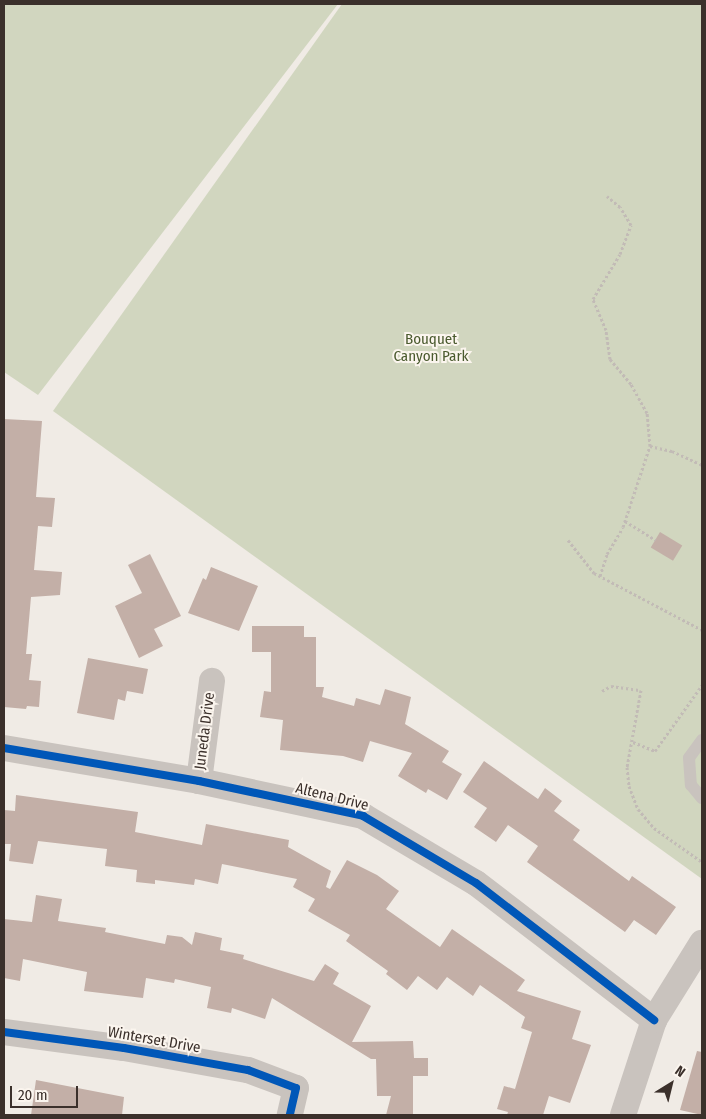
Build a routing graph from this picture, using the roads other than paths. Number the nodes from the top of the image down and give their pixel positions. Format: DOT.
graph roads {
  1 [pos="212,681"];
  2 [pos="702,740"];
  3 [pos="4,748"];
  4 [pos="199,781"];
  5 [pos="702,798"];
  6 [pos="702,943"];
  7 [pos="654,1020"];
  8 [pos="4,1032"];
  9 [pos="290,1115"];
  10 [pos="623,1115"];
  1 -- 4 [label="street, Juneda Drive"];
  2 -- 5 [label="lane"];
  3 -- 4 [label="street, Altena Drive"];
  4 -- 7 [label="street, Altena Drive"];
  6 -- 7 [label="street"];
  7 -- 10 [label="street"];
  8 -- 9 [label="street, Winterset Drive"];
}
